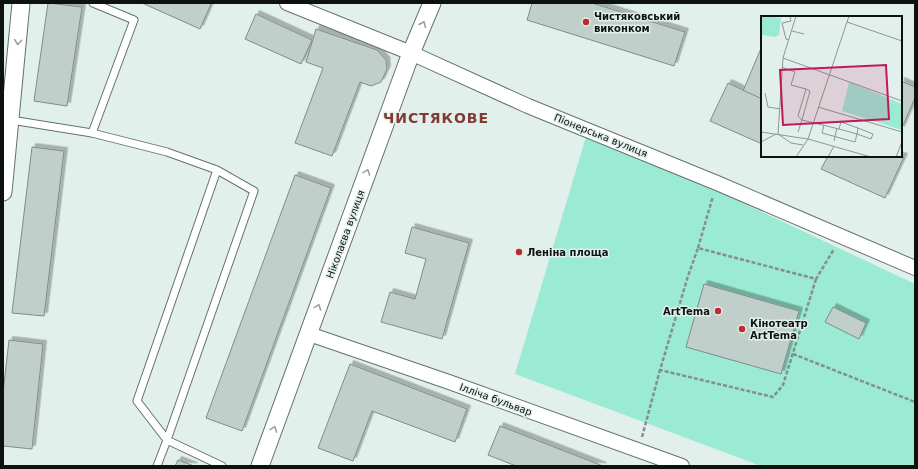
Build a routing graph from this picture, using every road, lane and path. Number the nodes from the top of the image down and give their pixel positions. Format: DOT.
graph roads {
  1 [pos="21,3"];
  2 [pos="93,3"];
  3 [pos="287,3"];
  4 [pos="432,3"];
  5 [pos="411,53"];
  6 [pos="11,120"];
  7 [pos="92,133"];
  8 [pos="217,170"];
  9 [pos="717,183"];
  10 [pos="3,192"];
  11 [pos="842,237"];
  12 [pos="698,248"];
  13 [pos="915,268"];
  14 [pos="816,279"];
  15 [pos="309,334"];
  16 [pos="793,354"];
  17 [pos="660,370"];
  18 [pos="915,402"];
  19 [pos="167,440"];
  20 [pos="638,451"];
  21 [pos="157,466"];
  22 [pos="222,466"];
  23 [pos="260,466"];
  24 [pos="682,466"];
  1 -- 6 [label="street, one-way"];
  2 -- 7 [label="lane"];
  3 -- 5 [label="street, Піонерська вулиця"];
  5 -- 4 [label="street, Ніколаєва вулиця, one-way"];
  5 -- 9 [label="street, Піонерська вулиця"];
  15 -- 5 [label="street, Ніколаєва вулиця, one-way"];
  6 -- 7 [label="lane"];
  6 -- 10 [label="street"];
  7 -- 8 [label="lane"];
  8 -- 19 [label="lane"];
  8 -- 19 [label="lane"];
  9 -- 11 [label="street, Піонерська вулиця"];
  9 -- 12 [label="path"];
  11 -- 13 [label="street, Піонерська вулиця"];
  11 -- 14 [label="path"];
  12 -- 14 [label="path"];
  12 -- 17 [label="path"];
  14 -- 16 [label="path"];
  15 -- 20 [label="street, Ілліча бульвар"];
  23 -- 15 [label="street, Ніколаєва вулиця, one-way"];
  16 -- 17 [label="path"];
  16 -- 18 [label="path"];
  17 -- 20 [label="path"];
  19 -- 21 [label="lane"];
  19 -- 22 [label="lane"];
  20 -- 24 [label="street, Ілліча бульвар"];
}
